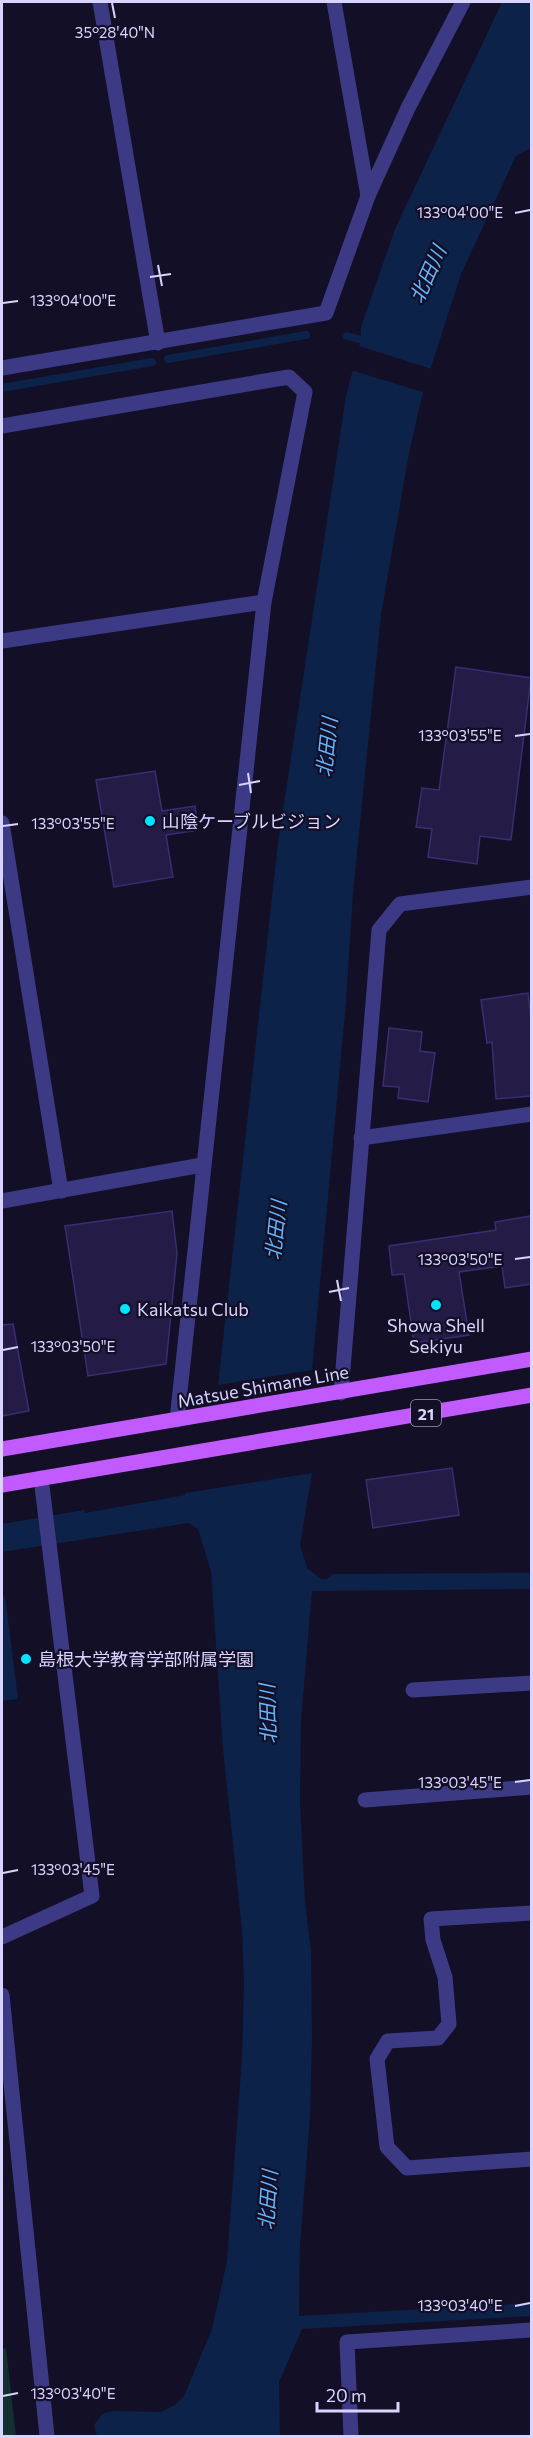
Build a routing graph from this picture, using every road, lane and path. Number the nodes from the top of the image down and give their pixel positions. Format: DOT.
graph roads {
  1 [pos="100,2"];
  2 [pos="334,2"];
  3 [pos="463,2"];
  4 [pos="368,195"];
  5 [pos="158,343"];
  6 [pos="2,368"];
  7 [pos="2,426"];
  8 [pos="264,602"];
  9 [pos="2,640"];
  10 [pos="2,823"];
  11 [pos="531,887"];
  12 [pos="531,1114"];
  13 [pos="361,1138"];
  14 [pos="202,1164"];
  15 [pos="61,1191"];
  16 [pos="2,1201"];
  17 [pos="531,1359"];
  18 [pos="341,1393"];
  19 [pos="531,1395"];
  20 [pos="177,1420"];
  21 [pos="2,1449"];
  22 [pos="41,1478"];
  23 [pos="2,1485"];
  24 [pos="531,1683"];
  25 [pos="413,1690"];
  26 [pos="531,1786"];
  27 [pos="365,1800"];
  28 [pos="531,1913"];
  29 [pos="2,1937"];
  30 [pos="2,1995"];
  31 [pos="531,2159"];
  32 [pos="531,2330"];
  33 [pos="47,2436"];
  34 [pos="351,2436"];
  1 -- 5 [label="street"];
  2 -- 4 [label="street"];
  3 -- 4 [label="street"];
  4 -- 5 [label="street"];
  5 -- 6 [label="street"];
  7 -- 8 [label="street"];
  8 -- 9 [label="street"];
  8 -- 14 [label="street"];
  10 -- 15 [label="street"];
  11 -- 13 [label="street"];
  12 -- 13 [label="street"];
  13 -- 18 [label="street"];
  14 -- 15 [label="street"];
  14 -- 20 [label="street"];
  15 -- 16 [label="street"];
  17 -- 18 [label="main road, Matsue Shimane Line / 21"];
  18 -- 20 [label="main road, Matsue Shimane Line / 21"];
  19 -- 22 [label="main road, 21"];
  20 -- 21 [label="main road, Matsue Shimane Line / 21"];
  22 -- 23 [label="main road, 21"];
  22 -- 29 [label="street"];
  24 -- 25 [label="street"];
  26 -- 27 [label="street"];
  28 -- 31 [label="street"];
  30 -- 33 [label="street"];
  32 -- 34 [label="street"];
}
